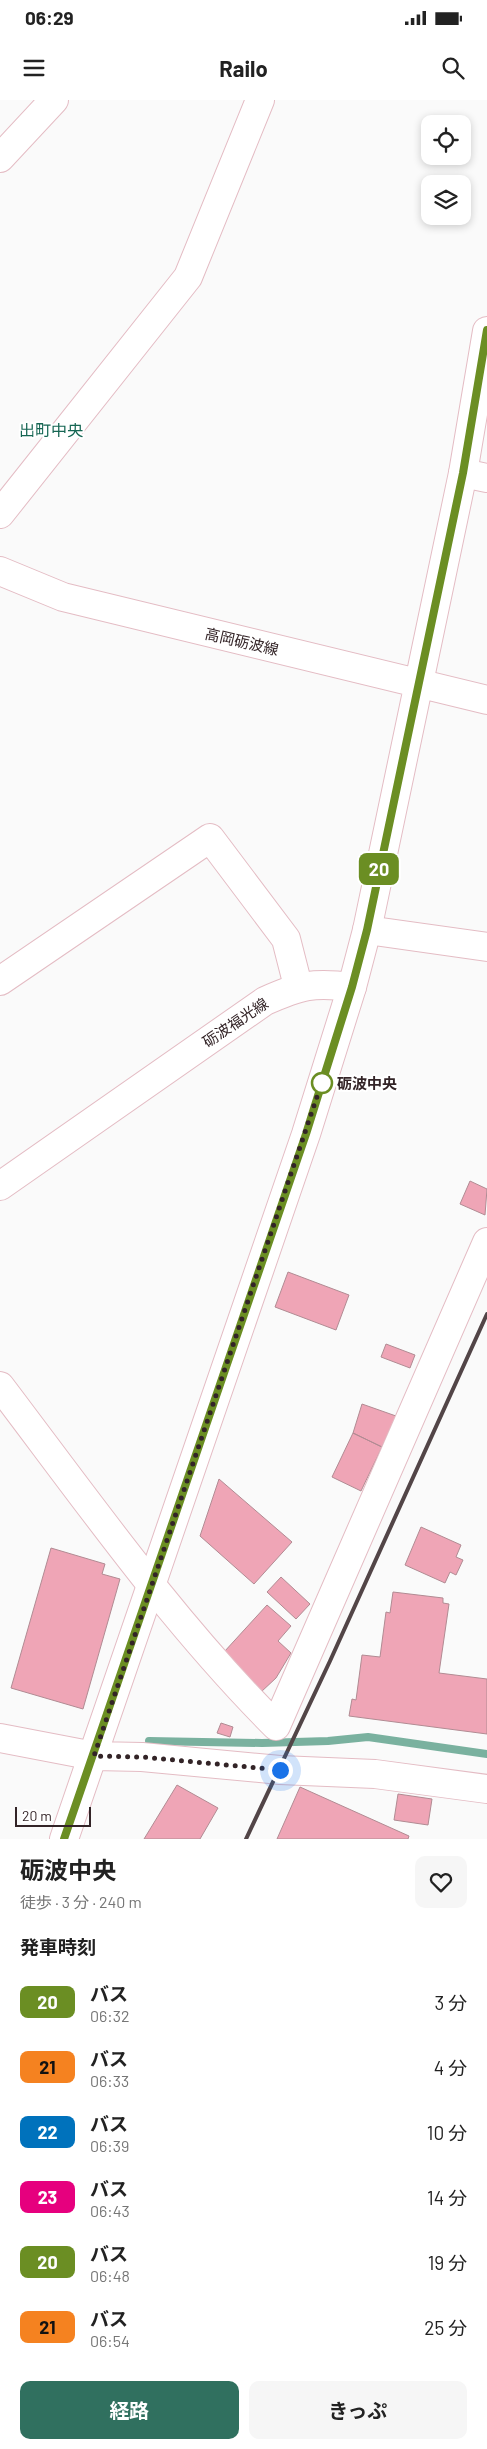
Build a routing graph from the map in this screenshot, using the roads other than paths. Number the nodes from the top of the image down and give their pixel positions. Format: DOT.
graph roads {
  1 [pos="54,100"];
  2 [pos="260,100"];
  3 [pos="0,158"];
  4 [pos="487,331"];
  5 [pos="475,475"];
  6 [pos="0,514"];
  7 [pos="0,571"];
  8 [pos="419,683"];
  9 [pos="487,700"];
  10 [pos="367,930"];
  11 [pos="487,947"];
  12 [pos="0,981"];
  13 [pos="298,986"];
  14 [pos="352,987"];
  15 [pos="0,1186"];
  16 [pos="487,1242"];
  17 [pos="0,1386"];
  18 [pos="151,1585"];
  19 [pos="0,1738"];
  20 [pos="94,1756"];
  21 [pos="487,1789"];
  22 [pos="64,1839"];
  1 -- 3 [label="street"];
  2 -- 6 [label="street"];
  4 -- 5 [label="street"];
  5 -- 8 [label="street"];
  7 -- 8 [label="street, 高岡砺波線"];
  8 -- 9 [label="street, 高岡砺波線"];
  8 -- 10 [label="street"];
  10 -- 11 [label="street"];
  10 -- 14 [label="street"];
  12 -- 13 [label="street"];
  13 -- 14 [label="street, 砺波福光線"];
  13 -- 15 [label="street, 砺波福光線"];
  14 -- 18 [label="street"];
  16 -- 18 [label="street"];
  17 -- 18 [label="street"];
  18 -- 20 [label="street"];
  19 -- 20 [label="street"];
  20 -- 21 [label="street"];
  20 -- 22 [label="street"];
}
